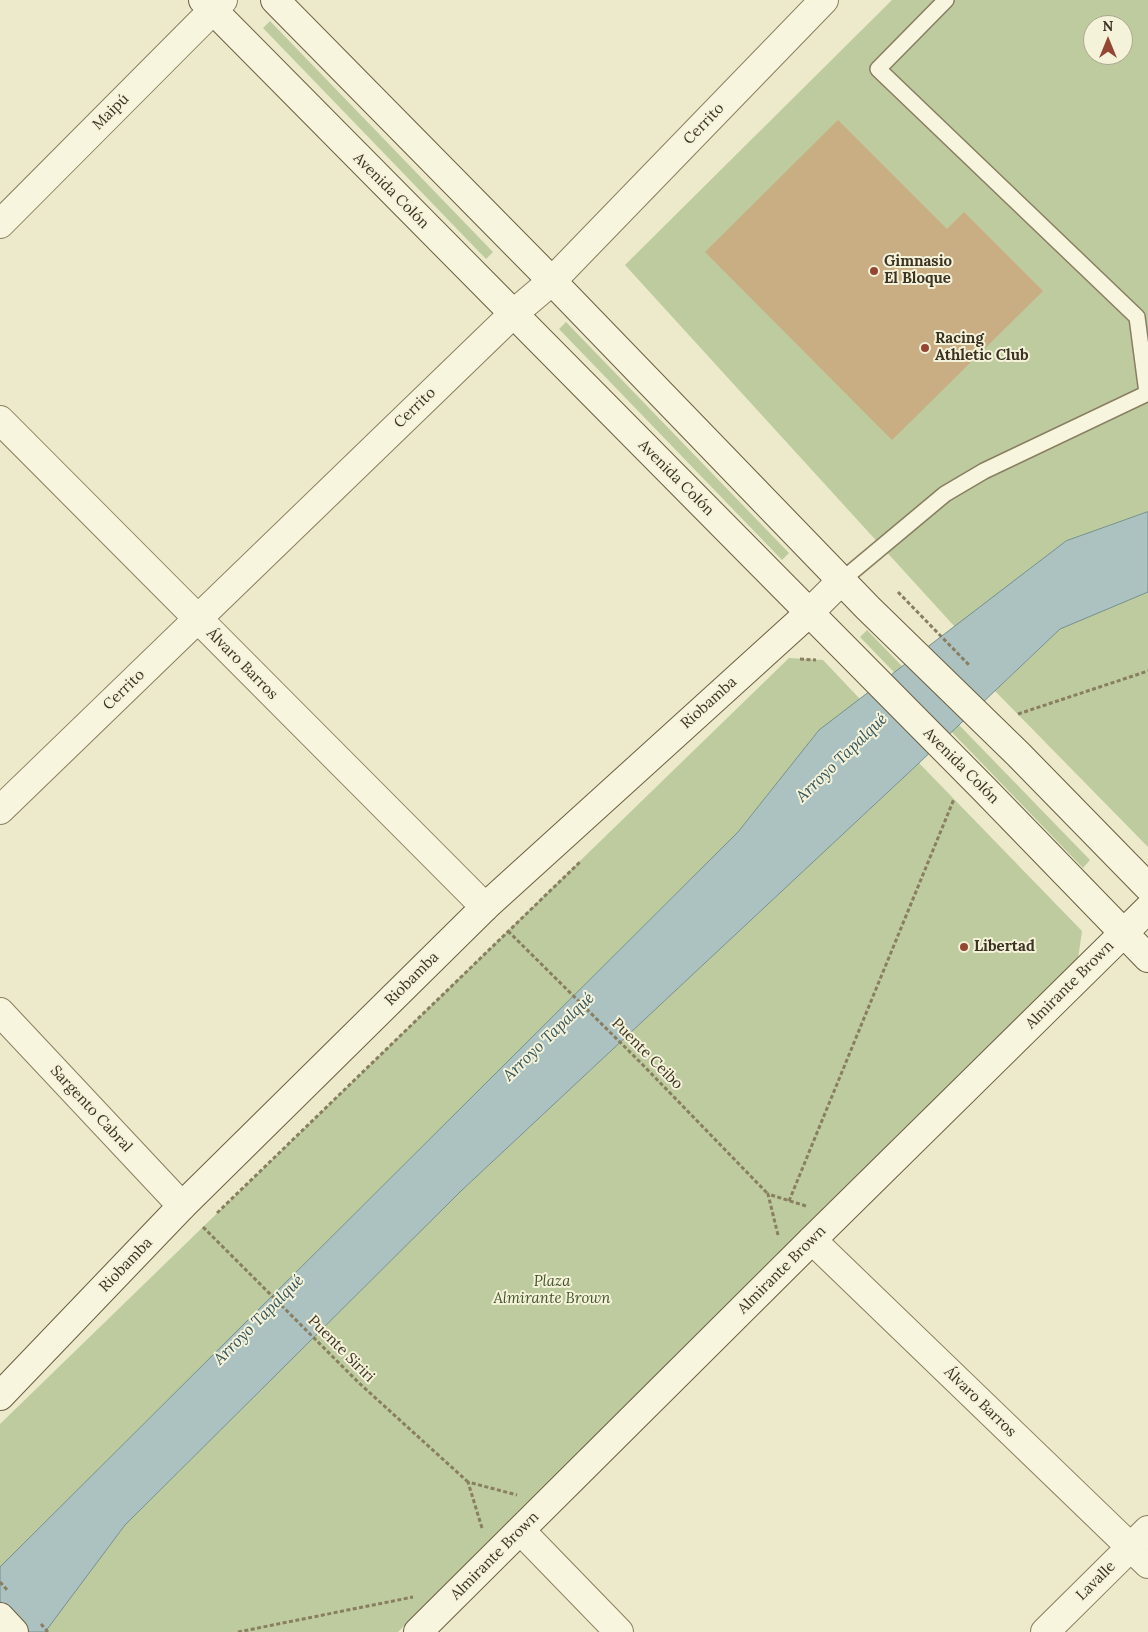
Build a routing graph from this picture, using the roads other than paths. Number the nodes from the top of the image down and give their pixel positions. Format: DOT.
graph roads {
  1 [pos="275,0"];
  2 [pos="824,0"];
  3 [pos="946,0"];
  4 [pos="213,3"];
  5 [pos="0,224"];
  6 [pos="552,281"];
  7 [pos="513,314"];
  8 [pos="1147,393"];
  9 [pos="0,420"];
  10 [pos="842,580"];
  11 [pos="809,613"];
  12 [pos="197,619"];
  13 [pos="0,810"];
  14 [pos="1148,887"];
  15 [pos="485,906"];
  16 [pos="1148,910"];
  17 [pos="1124,933"];
  18 [pos="1148,958"];
  19 [pos="0,1012"];
  20 [pos="182,1206"];
  21 [pos="812,1240"];
  22 [pos="0,1396"];
  23 [pos="521,1531"];
  24 [pos="1142,1547"];
  25 [pos="0,1617"];
  26 [pos="14,1632"];
  27 [pos="418,1632"];
  28 [pos="619,1632"];
  29 [pos="1045,1632"];
  1 -- 6 [label="street"];
  2 -- 6 [label="street, Cerrito"];
  3 -- 8 [label="lane"];
  4 -- 5 [label="street, Maipú"];
  4 -- 7 [label="street, Avenida Colón"];
  6 -- 7 [label="street, Cerrito"];
  6 -- 10 [label="street"];
  7 -- 11 [label="street, Avenida Colón"];
  7 -- 12 [label="street, Cerrito"];
  8 -- 10 [label="lane"];
  9 -- 12 [label="street, Álvaro Barros"];
  10 -- 11 [label="street, Riobamba"];
  10 -- 14 [label="street"];
  11 -- 15 [label="street, Riobamba"];
  11 -- 17 [label="street, Avenida Colón"];
  12 -- 13 [label="street, Cerrito"];
  12 -- 15 [label="street, Álvaro Barros"];
  15 -- 20 [label="street, Riobamba"];
  16 -- 17 [label="street, Almirante Brown"];
  17 -- 18 [label="street, Avenida Colón"];
  17 -- 21 [label="street, Almirante Brown"];
  19 -- 20 [label="street, Sargento Cabral"];
  20 -- 22 [label="street, Riobamba"];
  21 -- 23 [label="street, Almirante Brown"];
  21 -- 24 [label="street, Álvaro Barros"];
  23 -- 27 [label="street, Almirante Brown"];
  23 -- 28 [label="street"];
  24 -- 29 [label="street, Lavalle"];
  25 -- 26 [label="street"];
}
